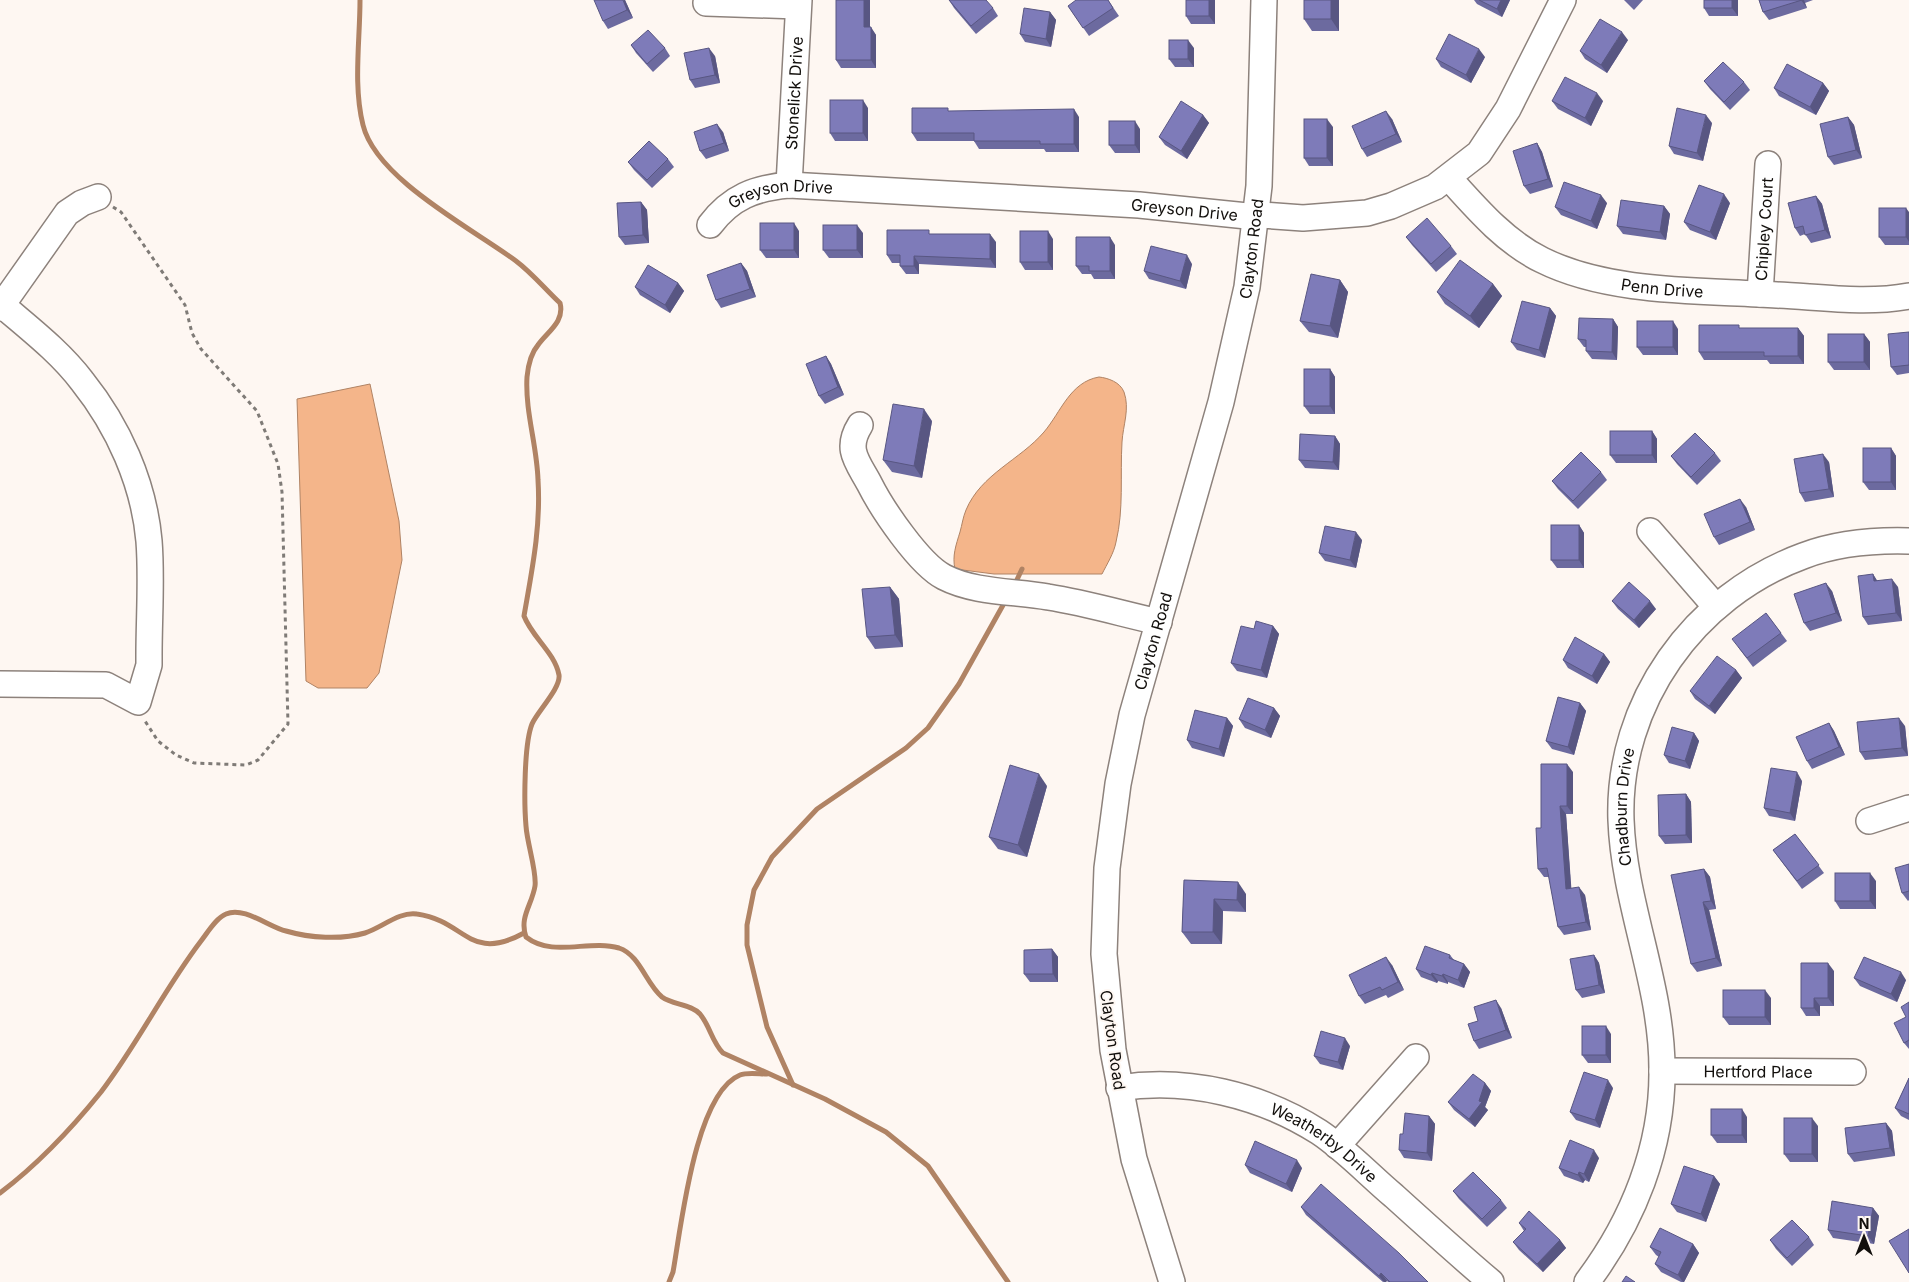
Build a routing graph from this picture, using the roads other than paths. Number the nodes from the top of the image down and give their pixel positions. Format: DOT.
graph roads {
  1 [pos="1264,0"];
  2 [pos="1563,0"];
  3 [pos="706,3"];
  4 [pos="798,3"];
  5 [pos="1768,164"];
  6 [pos="1449,178"];
  7 [pos="789,185"];
  8 [pos="98,196"];
  9 [pos="1257,217"];
  10 [pos="710,225"];
  11 [pos="1760,294"];
  12 [pos="1909,296"];
  13 [pos="1,306"];
  14 [pos="860,425"];
  15 [pos="1650,531"];
  16 [pos="1909,540"];
  17 [pos="1716,607"];
  18 [pos="1159,622"];
  19 [pos="0,684"];
  20 [pos="1909,808"];
  21 [pos="1869,821"];
  22 [pos="1416,1057"];
  23 [pos="1662,1071"];
  24 [pos="1853,1072"];
  25 [pos="1119,1088"];
  26 [pos="1337,1146"];
  27 [pos="1172,1282"];
  28 [pos="1491,1282"];
  29 [pos="1587,1282"];
  1 -- 9 [label="street, Clayton Road"];
  2 -- 6 [label="street, Greyson Drive"];
  3 -- 4 [label="street"];
  4 -- 7 [label="street, Stonelick Drive"];
  5 -- 11 [label="street, Chipley Court"];
  6 -- 9 [label="street, Greyson Drive"];
  6 -- 11 [label="street, Penn Drive"];
  7 -- 9 [label="street, Greyson Drive"];
  7 -- 10 [label="street, Greyson Drive"];
  8 -- 13 [label="street"];
  9 -- 18 [label="street, Clayton Road"];
  11 -- 12 [label="street, Penn Drive"];
  13 -- 19 [label="street"];
  14 -- 18 [label="street"];
  15 -- 17 [label="street"];
  16 -- 17 [label="street, Chadburn Drive"];
  17 -- 23 [label="street, Chadburn Drive"];
  18 -- 25 [label="street, Clayton Road"];
  20 -- 21 [label="street"];
  22 -- 26 [label="street"];
  23 -- 24 [label="street, Hertford Place"];
  23 -- 29 [label="street, Chadburn Drive"];
  25 -- 26 [label="street, Weatherby Drive"];
  25 -- 27 [label="street, Clayton Road"];
  26 -- 28 [label="street, Weatherby Drive"];
}
